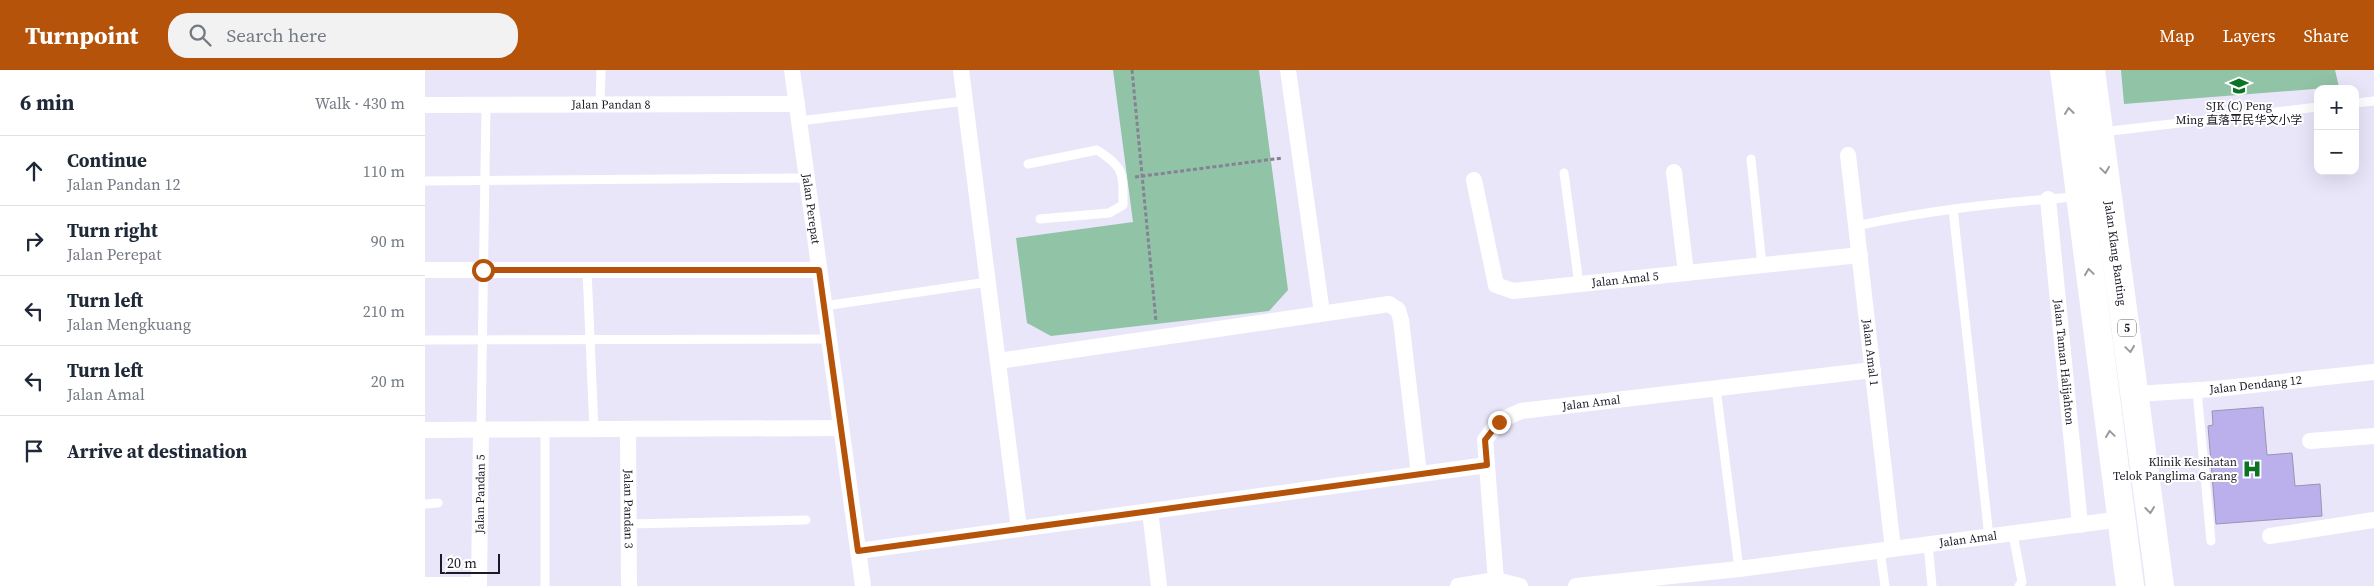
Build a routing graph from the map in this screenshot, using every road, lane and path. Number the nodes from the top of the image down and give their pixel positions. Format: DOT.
graph roads {
  1 [pos="601,70"];
  2 [pos="792,70"];
  3 [pos="961,70"];
  4 [pos="1132,70"];
  5 [pos="1288,70"];
  6 [pos="2064,70"];
  7 [pos="2091,70"];
  8 [pos="2374,100"];
  9 [pos="965,101"];
  10 [pos="2359,102"];
  11 [pos="797,104"];
  12 [pos="486,105"];
  13 [pos="600,105"];
  14 [pos="425,106"];
  15 [pos="2314,107"];
  16 [pos="799,121"];
  17 [pos="2100,133"];
  18 [pos="1848,155"];
  19 [pos="1300,156"];
  20 [pos="1751,159"];
  21 [pos="1027,164"];
  22 [pos="1564,172"];
  23 [pos="1675,172"];
  24 [pos="1143,176"];
  25 [pos="807,178"];
  26 [pos="1123,178"];
  27 [pos="425,180"];
  28 [pos="485,180"];
  29 [pos="1474,180"];
  30 [pos="2079,197"];
  31 [pos="2048,199"];
  32 [pos="1953,209"];
  33 [pos="1040,220"];
  34 [pos="1856,226"];
  35 [pos="1860,255"];
  36 [pos="1762,265"];
  37 [pos="425,270"];
  38 [pos="483,270"];
  39 [pos="587,270"];
  40 [pos="819,270"];
  41 [pos="1686,273"];
  42 [pos="988,282"];
  43 [pos="1579,284"];
  44 [pos="824,306"];
  45 [pos="1322,313"];
  46 [pos="1158,337"];
  47 [pos="482,339"];
  48 [pos="590,339"];
  49 [pos="829,339"];
  50 [pos="425,340"];
  51 [pos="998,361"];
  52 [pos="1873,370"];
  53 [pos="2374,372"];
  54 [pos="1716,388"];
  55 [pos="2197,391"];
  56 [pos="2136,394"];
  57 [pos="841,428"];
  58 [pos="425,430"];
  59 [pos="594,430"];
  60 [pos="628,430"];
  61 [pos="481,431"];
  62 [pos="545,431"];
  63 [pos="2374,436"];
  64 [pos="2310,441"];
  65 [pos="1487,465"];
  66 [pos="1419,474"];
  67 [pos="438,503"];
  68 [pos="425,504"];
  69 [pos="1150,511"];
  70 [pos="2122,519"];
  71 [pos="806,520"];
  72 [pos="2374,520"];
  73 [pos="629,524"];
  74 [pos="2080,525"];
  75 [pos="1019,529"];
  76 [pos="2013,534"];
  77 [pos="2270,536"];
  78 [pos="1989,537"];
  79 [pos="2211,541"];
  80 [pos="1928,544"];
  81 [pos="1886,549"];
  82 [pos="858,551"];
  83 [pos="1739,569"];
  84 [pos="1496,580"];
  85 [pos="425,585"];
  86 [pos="479,585"];
  87 [pos="545,586"];
  88 [pos="629,586"];
  89 [pos="863,586"];
  90 [pos="1159,586"];
  91 [pos="1458,586"];
  92 [pos="1520,586"];
  93 [pos="1576,586"];
  94 [pos="1885,586"];
  95 [pos="1931,586"];
  96 [pos="2019,586"];
  97 [pos="2130,586"];
  98 [pos="2159,586"];
  1 -- 13 [label="lane"];
  2 -- 11 [label="street, Jalan Perepat"];
  3 -- 9 [label="street"];
  4 -- 24 [label="path"];
  5 -- 19 [label="street"];
  30 -- 6 [label="highway, one-way"];
  7 -- 17 [label="highway, Jalan Klang Banting / 5"];
  8 -- 10 [label="lane"];
  9 -- 16 [label="lane"];
  9 -- 42 [label="street"];
  11 -- 13 [label="street, Jalan Pandan 8"];
  11 -- 16 [label="street, Jalan Perepat"];
  12 -- 13 [label="street, Jalan Pandan 8"];
  12 -- 14 [label="street, Jalan Pandan 8"];
  12 -- 28 [label="lane"];
  15 -- 17 [label="lane"];
  16 -- 25 [label="street, Jalan Perepat"];
  17 -- 56 [label="highway, Jalan Klang Banting / 5, one-way"];
  18 -- 34 [label="street, Jalan Amal 1"];
  19 -- 24 [label="path"];
  19 -- 45 [label="street"];
  20 -- 36 [label="lane"];
  21 -- 26 [label="lane"];
  22 -- 43 [label="lane"];
  23 -- 41 [label="street"];
  24 -- 26 [label="path"];
  24 -- 46 [label="path"];
  25 -- 28 [label="lane"];
  25 -- 40 [label="street, Jalan Perepat"];
  26 -- 33 [label="lane"];
  27 -- 28 [label="lane"];
  28 -- 38 [label="lane"];
  29 -- 43 [label="street, Jalan Amal 5"];
  30 -- 31 [label="lane"];
  70 -- 30 [label="highway, one-way"];
  31 -- 32 [label="lane"];
  31 -- 74 [label="street, Jalan Taman Halijahton"];
  32 -- 34 [label="lane"];
  32 -- 78 [label="lane"];
  34 -- 35 [label="street, Jalan Amal 1"];
  35 -- 36 [label="street, Jalan Amal 5"];
  35 -- 52 [label="street, Jalan Amal 1"];
  36 -- 41 [label="street, Jalan Amal 5"];
  37 -- 38 [label="street"];
  38 -- 39 [label="street"];
  38 -- 47 [label="lane"];
  39 -- 40 [label="street"];
  39 -- 48 [label="lane"];
  40 -- 44 [label="street, Jalan Perepat"];
  41 -- 43 [label="street, Jalan Amal 5"];
  42 -- 44 [label="lane"];
  42 -- 51 [label="street"];
  44 -- 49 [label="street, Jalan Perepat"];
  45 -- 46 [label="street"];
  45 -- 66 [label="street"];
  46 -- 51 [label="street"];
  47 -- 48 [label="lane"];
  47 -- 50 [label="lane"];
  47 -- 61 [label="lane"];
  48 -- 49 [label="lane"];
  48 -- 59 [label="lane"];
  49 -- 57 [label="street, Jalan Perepat"];
  51 -- 75 [label="street"];
  52 -- 54 [label="street, Jalan Amal"];
  52 -- 81 [label="street, Jalan Amal 1"];
  53 -- 55 [label="street, Jalan Dendang 12"];
  54 -- 65 [label="street, Jalan Amal"];
  54 -- 83 [label="lane"];
  55 -- 56 [label="street, Jalan Dendang 12"];
  55 -- 79 [label="lane"];
  56 -- 98 [label="highway, Jalan Klang Banting / 5, one-way"];
  57 -- 60 [label="street"];
  57 -- 82 [label="street, Jalan Perepat"];
  58 -- 61 [label="street"];
  59 -- 60 [label="street"];
  59 -- 62 [label="street"];
  60 -- 73 [label="street, Jalan Pandan 3"];
  61 -- 62 [label="street"];
  61 -- 86 [label="street, Jalan Pandan 5"];
  62 -- 87 [label="lane"];
  63 -- 64 [label="street"];
  65 -- 66 [label="street"];
  65 -- 84 [label="street, Jalan Amal"];
  66 -- 69 [label="street"];
  67 -- 68 [label="lane"];
  69 -- 75 [label="street"];
  69 -- 90 [label="street"];
  70 -- 74 [label="street, Jalan Amal"];
  70 -- 97 [label="highway"];
  71 -- 73 [label="lane"];
  72 -- 77 [label="street"];
  73 -- 88 [label="street, Jalan Pandan 3"];
  74 -- 76 [label="street, Jalan Amal"];
  75 -- 82 [label="street"];
  76 -- 78 [label="street, Jalan Amal"];
  76 -- 96 [label="lane"];
  78 -- 80 [label="street, Jalan Amal"];
  80 -- 81 [label="street, Jalan Amal"];
  80 -- 95 [label="lane"];
  81 -- 83 [label="street, Jalan Amal"];
  81 -- 94 [label="lane"];
  82 -- 89 [label="street, Jalan Perepat"];
  83 -- 93 [label="street, Jalan Amal"];
  84 -- 91 [label="street"];
  84 -- 92 [label="street"];
  85 -- 86 [label="street"];
}
